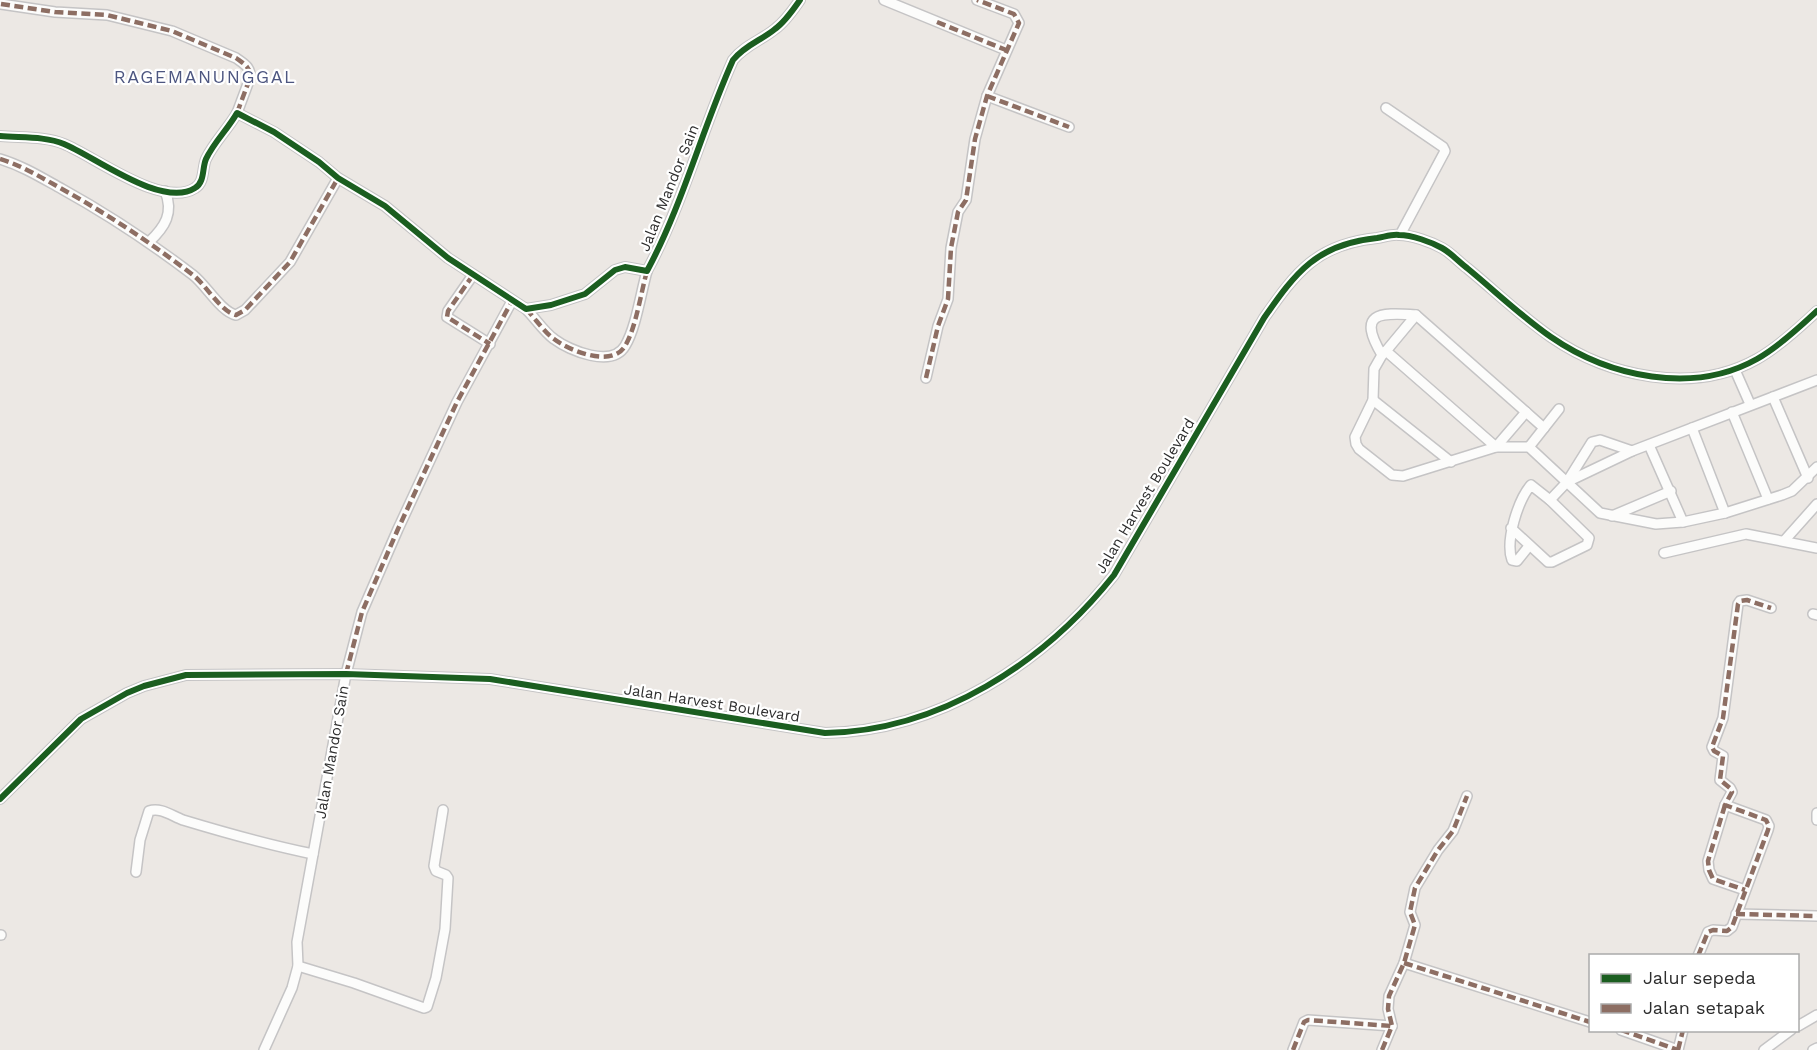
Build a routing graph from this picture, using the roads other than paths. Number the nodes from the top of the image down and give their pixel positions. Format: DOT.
graph roads {
  1 [pos="800,0"];
  2 [pos="884,0"];
  3 [pos="977,0"];
  4 [pos="1,3"];
  5 [pos="1006,50"];
  6 [pos="987,96"];
  7 [pos="1386,108"];
  8 [pos="237,113"];
  9 [pos="1069,127"];
  10 [pos="0,136"];
  11 [pos="0,159"];
  12 [pos="338,178"];
  13 [pos="165,191"];
  14 [pos="1400,235"];
  15 [pos="149,242"];
  16 [pos="647,271"];
  17 [pos="473,275"];
  18 [pos="512,301"];
  19 [pos="526,309"];
  20 [pos="1817,311"];
  21 [pos="1416,315"];
  22 [pos="490,344"];
  23 [pos="1384,353"];
  24 [pos="1735,370"];
  25 [pos="926,378"];
  26 [pos="1817,380"];
  27 [pos="1773,397"];
  28 [pos="1373,400"];
  29 [pos="1750,404"];
  30 [pos="1559,409"];
  31 [pos="1526,412"];
  32 [pos="1732,412"];
  33 [pos="1544,428"];
  34 [pos="1692,428"];
  35 [pos="1649,445"];
  36 [pos="1496,447"];
  37 [pos="1528,447"];
  38 [pos="1632,451"];
  39 [pos="1451,462"];
  40 [pos="1817,467"];
  41 [pos="1808,478"];
  42 [pos="1567,482"];
  43 [pos="1671,491"];
  44 [pos="1555,494"];
  45 [pos="1768,500"];
  46 [pos="1817,504"];
  47 [pos="1725,513"];
  48 [pos="1611,516"];
  49 [pos="1683,522"];
  50 [pos="1511,528"];
  51 [pos="1784,541"];
  52 [pos="1529,546"];
  53 [pos="1817,548"];
  54 [pos="1664,553"];
  55 [pos="1771,608"];
  56 [pos="346,674"];
  57 [pos="1467,796"];
  58 [pos="0,799"];
  59 [pos="1725,805"];
  60 [pos="443,810"];
  61 [pos="1817,813"];
  62 [pos="1817,820"];
  63 [pos="313,854"];
  64 [pos="136,873"];
  65 [pos="1745,890"];
  66 [pos="1736,914"];
  67 [pos="1817,916"];
  68 [pos="1699,954"];
  69 [pos="1404,963"];
  70 [pos="298,966"];
  71 [pos="1817,1015"];
  72 [pos="1589,1022"];
  73 [pos="1799,1025"];
  74 [pos="1392,1026"];
  75 [pos="1627,1032"];
  76 [pos="1682,1032"];
  77 [pos="1788,1032"];
  78 [pos="1817,1047"];
  79 [pos="264,1050"];
  80 [pos="1293,1050"];
  81 [pos="1382,1050"];
  82 [pos="1764,1050"];
  83 [pos="1813,1050"];
  1 -- 16 [label="street, Jalan Mandor Sain"];
  2 -- 5 [label="street"];
  3 -- 5 [label="street"];
  4 -- 8 [label="street"];
  5 -- 6 [label="street"];
  6 -- 9 [label="street"];
  6 -- 25 [label="street"];
  7 -- 14 [label="street"];
  8 -- 12 [label="street"];
  8 -- 13 [label="street"];
  10 -- 13 [label="street"];
  11 -- 15 [label="street"];
  12 -- 15 [label="street"];
  12 -- 17 [label="street"];
  13 -- 15 [label="street"];
  14 -- 24 [label="street, Jalan Harvest Boulevard"];
  14 -- 56 [label="street, Jalan Harvest Boulevard"];
  16 -- 19 [label="street, Jalan Mandor Sain"];
  16 -- 19 [label="street"];
  17 -- 18 [label="street"];
  17 -- 22 [label="street"];
  18 -- 19 [label="street"];
  18 -- 22 [label="street, Jalan Mandor Sain"];
  20 -- 24 [label="street, Jalan Harvest Boulevard"];
  21 -- 23 [label="street"];
  21 -- 23 [label="street"];
  21 -- 31 [label="street"];
  22 -- 56 [label="street, Jalan Mandor Sain"];
  23 -- 28 [label="street"];
  23 -- 36 [label="street"];
  24 -- 29 [label="street"];
  26 -- 27 [label="street"];
  27 -- 29 [label="street"];
  27 -- 41 [label="street"];
  28 -- 39 [label="street"];
  28 -- 39 [label="street"];
  29 -- 32 [label="street"];
  30 -- 33 [label="street"];
  31 -- 33 [label="street"];
  31 -- 36 [label="street"];
  32 -- 34 [label="street"];
  32 -- 45 [label="street"];
  33 -- 37 [label="street"];
  34 -- 35 [label="street"];
  34 -- 47 [label="street"];
  35 -- 38 [label="street"];
  35 -- 43 [label="street"];
  36 -- 37 [label="street"];
  36 -- 39 [label="street"];
  37 -- 42 [label="street"];
  38 -- 42 [label="street"];
  38 -- 42 [label="street"];
  40 -- 41 [label="street"];
  41 -- 45 [label="street"];
  42 -- 44 [label="street"];
  42 -- 48 [label="street"];
  43 -- 48 [label="street"];
  43 -- 49 [label="street"];
  44 -- 50 [label="street"];
  44 -- 52 [label="street"];
  45 -- 47 [label="street"];
  46 -- 51 [label="street"];
  47 -- 49 [label="street"];
  48 -- 49 [label="street"];
  50 -- 52 [label="street"];
  50 -- 52 [label="street"];
  51 -- 53 [label="street"];
  51 -- 54 [label="street"];
  55 -- 59 [label="street"];
  56 -- 58 [label="street, Jalan Harvest Boulevard"];
  56 -- 63 [label="street, Jalan Mandor Sain"];
  57 -- 69 [label="street"];
  59 -- 65 [label="street"];
  59 -- 65 [label="street"];
  60 -- 70 [label="street"];
  61 -- 62 [label="street"];
  63 -- 64 [label="street"];
  63 -- 70 [label="street, Jalan Mandor Sain"];
  65 -- 66 [label="street"];
  66 -- 67 [label="street"];
  66 -- 68 [label="street"];
  69 -- 72 [label="street"];
  69 -- 74 [label="street"];
  70 -- 79 [label="street, Jalan Mandor Sain"];
  71 -- 73 [label="street"];
  74 -- 80 [label="street"];
  74 -- 81 [label="street"];
  75 -- 76 [label="street"];
  77 -- 82 [label="street"];
  78 -- 83 [label="street"];
}
